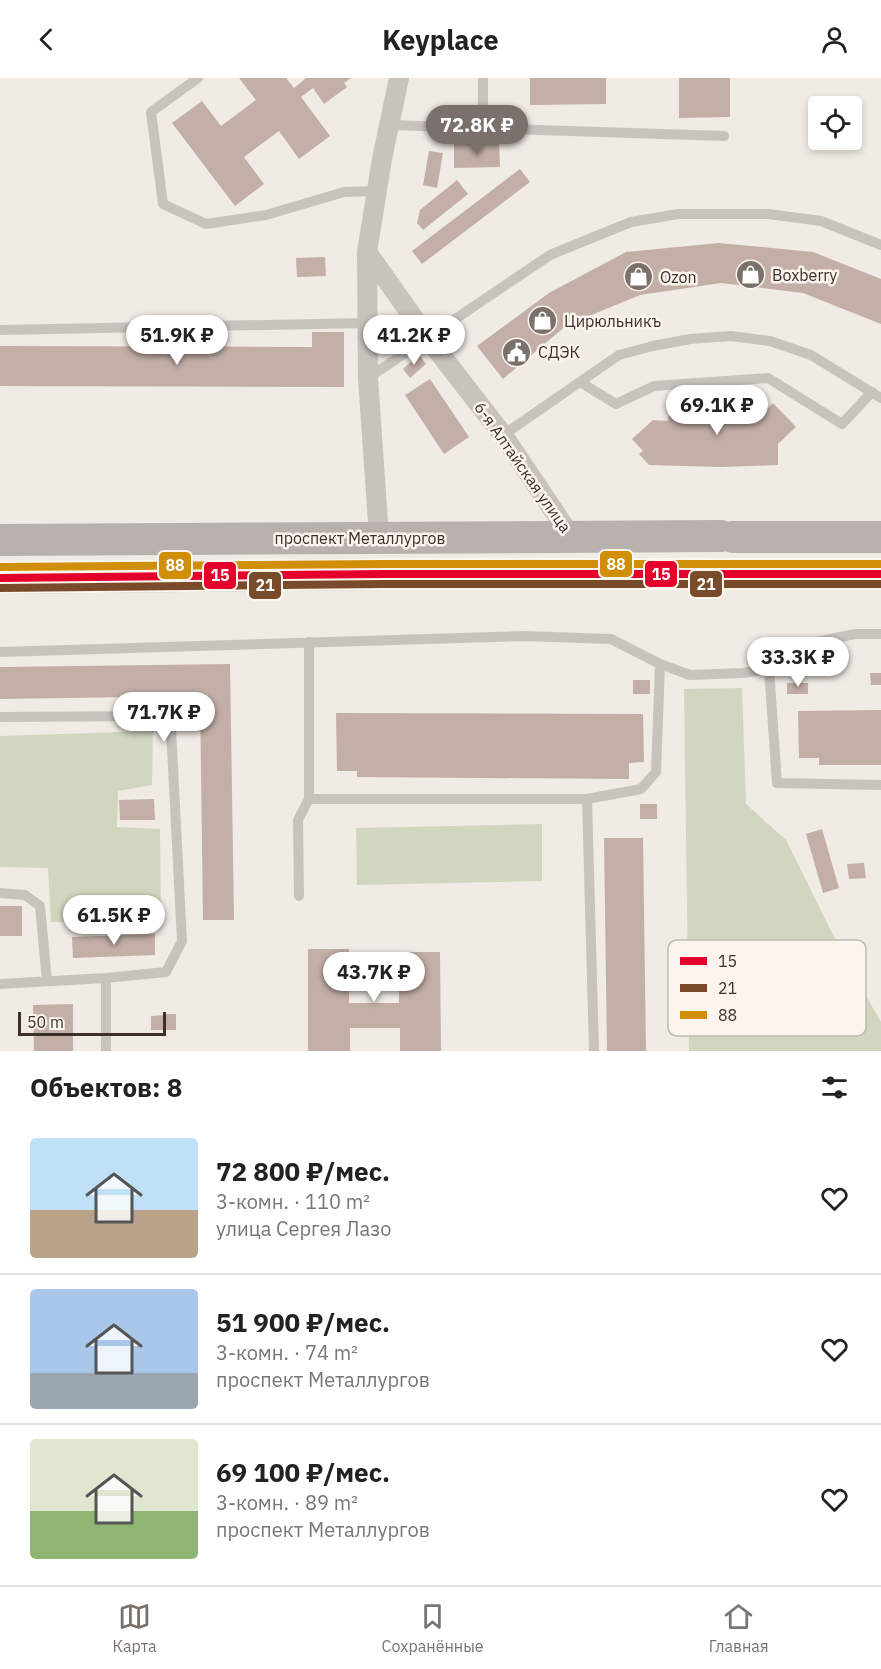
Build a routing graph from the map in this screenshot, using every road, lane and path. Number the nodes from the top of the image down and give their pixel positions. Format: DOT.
graph roads {
  1 [pos="198,78"];
  2 [pos="399,78"];
  3 [pos="483,78"];
  4 [pos="390,125"];
  5 [pos="483,127"];
  6 [pos="724,136"];
  7 [pos="376,192"];
  8 [pos="881,245"];
  9 [pos="367,252"];
  10 [pos="367,323"];
  11 [pos="0,330"];
  12 [pos="427,337"];
  13 [pos="368,378"];
  14 [pos="580,382"];
  15 [pos="877,395"];
  16 [pos="503,435"];
  17 [pos="379,537"];
  18 [pos="881,537"];
  19 [pos="572,538"];
  20 [pos="0,540"];
  21 [pos="385,574"];
  22 [pos="881,574"];
  23 [pos="0,578"];
  24 [pos="881,634"];
  25 [pos="309,642"];
  26 [pos="0,652"];
  27 [pos="660,664"];
  28 [pos="769,669"];
  29 [pos="0,717"];
  30 [pos="881,785"];
  31 [pos="309,799"];
  32 [pos="587,799"];
  33 [pos="0,892"];
  34 [pos="299,896"];
  35 [pos="106,978"];
  36 [pos="47,981"];
  37 [pos="0,984"];
  38 [pos="106,1051"];
  39 [pos="594,1051"];
  1 -- 7 [label="lane"];
  2 -- 4 [label="street"];
  3 -- 5 [label="lane"];
  4 -- 5 [label="lane"];
  4 -- 7 [label="street"];
  5 -- 6 [label="lane"];
  7 -- 9 [label="street"];
  8 -- 12 [label="lane"];
  9 -- 10 [label="street"];
  9 -- 12 [label="street, 6-я Алтайская улица"];
  10 -- 11 [label="lane"];
  10 -- 13 [label="street"];
  12 -- 13 [label="lane"];
  12 -- 16 [label="street, 6-я Алтайская улица"];
  13 -- 17 [label="street"];
  14 -- 15 [label="lane"];
  14 -- 15 [label="lane"];
  14 -- 16 [label="lane"];
  16 -- 19 [label="street, 6-я Алтайская улица"];
  17 -- 19 [label="main road, проспект Металлургов"];
  17 -- 20 [label="main road, проспект Металлургов"];
  17 -- 21 [label="main road"];
  18 -- 19 [label="main road, проспект Металлургов"];
  21 -- 22 [label="main road"];
  21 -- 23 [label="main road"];
  24 -- 28 [label="lane"];
  25 -- 26 [label="lane"];
  25 -- 27 [label="lane"];
  25 -- 31 [label="lane"];
  27 -- 28 [label="lane"];
  27 -- 32 [label="lane"];
  28 -- 30 [label="lane"];
  29 -- 35 [label="lane"];
  31 -- 32 [label="lane"];
  31 -- 34 [label="lane"];
  32 -- 39 [label="lane"];
  33 -- 36 [label="lane"];
  35 -- 36 [label="lane"];
  35 -- 38 [label="lane"];
  36 -- 37 [label="lane"];
}
